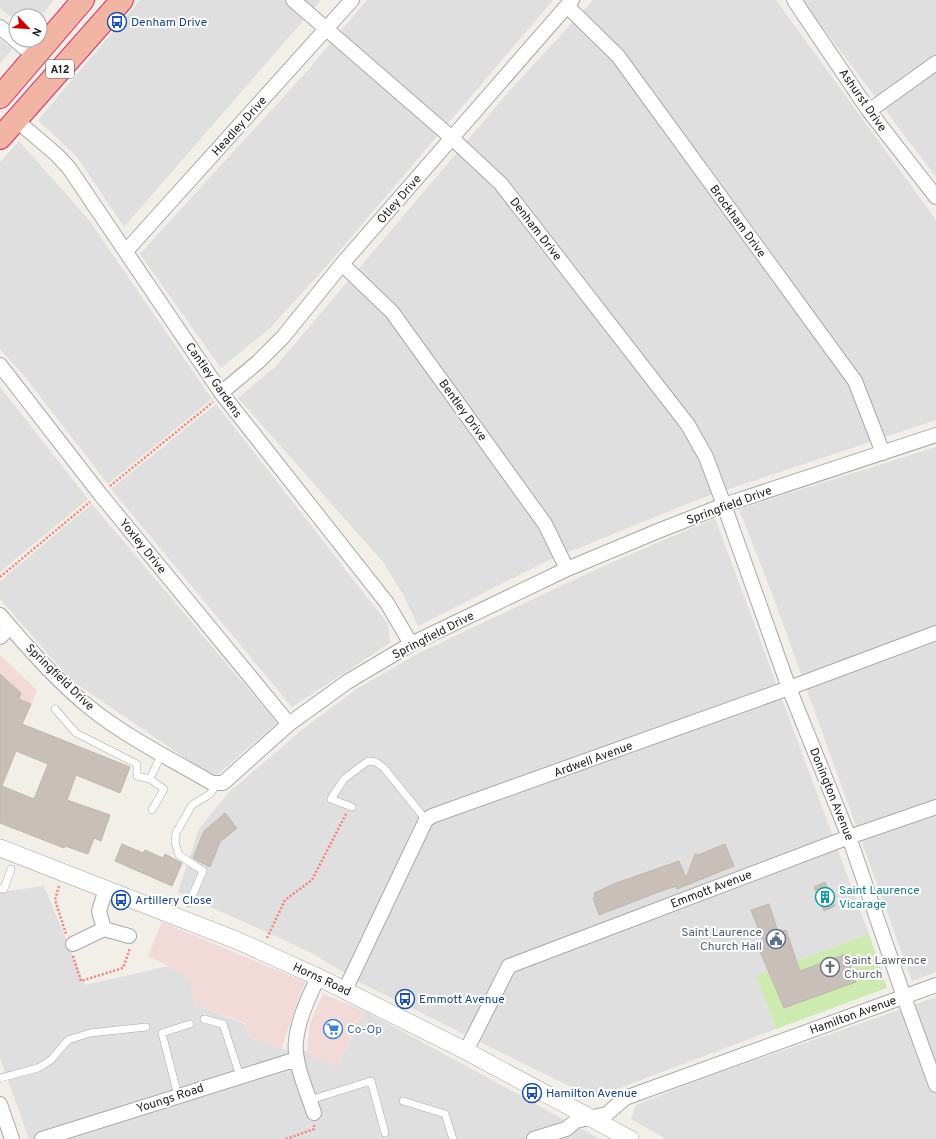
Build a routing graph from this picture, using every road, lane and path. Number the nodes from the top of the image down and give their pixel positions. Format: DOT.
graph roads {
  1 [pos="83,0"];
  2 [pos="122,0"];
  3 [pos="293,0"];
  4 [pos="352,0"];
  5 [pos="794,0"];
  6 [pos="569,3"];
  7 [pos="0,27"];
  8 [pos="326,30"];
  9 [pos="34,56"];
  10 [pos="936,63"];
  11 [pos="0,97"];
  12 [pos="869,111"];
  13 [pos="16,120"];
  14 [pos="0,138"];
  15 [pos="452,138"];
  16 [pos="936,198"];
  17 [pos="126,251"];
  18 [pos="342,264"];
  19 [pos="1,369"];
  20 [pos="221,393"];
  21 [pos="936,435"];
  22 [pos="883,453"];
  23 [pos="724,504"];
  24 [pos="568,569"];
  25 [pos="0,615"];
  26 [pos="10,627"];
  27 [pos="936,633"];
  28 [pos="0,637"];
  29 [pos="411,644"];
  30 [pos="789,688"];
  31 [pos="55,709"];
  32 [pos="289,724"];
  33 [pos="162,753"];
  34 [pos="150,779"];
  35 [pos="217,784"];
  36 [pos="344,804"];
  37 [pos="352,806"];
  38 [pos="936,807"];
  39 [pos="152,810"];
  40 [pos="426,820"];
  41 [pos="849,837"];
  42 [pos="0,848"];
  43 [pos="11,869"];
  44 [pos="106,888"];
  45 [pos="0,889"];
  46 [pos="189,903"];
  47 [pos="104,929"];
  48 [pos="129,936"];
  49 [pos="73,944"];
  50 [pos="260,951"];
  51 [pos="318,977"];
  52 [pos="936,985"];
  53 [pos="345,990"];
  54 [pos="904,997"];
  55 [pos="204,1019"];
  56 [pos="190,1024"];
  57 [pos="146,1027"];
  58 [pos="466,1051"];
  59 [pos="297,1058"];
  60 [pos="240,1076"];
  61 [pos="0,1078"];
  62 [pos="936,1084"];
  63 [pos="178,1096"];
  64 [pos="403,1101"];
  65 [pos="0,1104"];
  66 [pos="312,1107"];
  67 [pos="594,1118"];
  68 [pos="385,1133"];
  69 [pos="12,1139"];
  70 [pos="42,1139"];
  71 [pos="286,1139"];
  72 [pos="453,1139"];
  73 [pos="534,1139"];
  74 [pos="630,1139"];
  1 -- 9 [label="highway, A12"];
  2 -- 13 [label="highway, A12"];
  3 -- 8 [label="street, Denham Drive"];
  4 -- 8 [label="street, Headley Drive"];
  5 -- 12 [label="street, Ashurst Drive"];
  6 -- 15 [label="street, Otley Drive"];
  6 -- 22 [label="street, Brockham Drive"];
  7 -- 9 [label="street"];
  8 -- 15 [label="street, Denham Drive"];
  8 -- 17 [label="street, Headley Drive"];
  9 -- 11 [label="highway, A12"];
  10 -- 12 [label="street"];
  12 -- 16 [label="street, Ashurst Drive"];
  13 -- 14 [label="highway, A12"];
  13 -- 17 [label="street, Cantley Gardens"];
  15 -- 18 [label="street, Otley Drive"];
  15 -- 23 [label="street, Denham Drive"];
  17 -- 20 [label="street, Cantley Gardens"];
  18 -- 20 [label="street, Otley Drive"];
  18 -- 24 [label="street, Bentley Drive"];
  19 -- 32 [label="street, Yoxley Drive"];
  20 -- 29 [label="street, Cantley Gardens"];
  21 -- 22 [label="street, Springfield Drive"];
  22 -- 23 [label="street, Springfield Drive"];
  23 -- 24 [label="street, Springfield Drive"];
  23 -- 30 [label="street, Donington Avenue"];
  24 -- 29 [label="street, Springfield Drive"];
  25 -- 26 [label="street, Springfield Drive"];
  26 -- 28 [label="street"];
  26 -- 33 [label="street, Springfield Drive"];
  27 -- 30 [label="street, Ardwell Avenue"];
  29 -- 32 [label="street, Springfield Drive"];
  30 -- 40 [label="street, Ardwell Avenue"];
  30 -- 41 [label="street, Donington Avenue"];
  31 -- 34 [label="lane"];
  32 -- 35 [label="street, Springfield Drive"];
  33 -- 34 [label="lane"];
  33 -- 35 [label="street, Springfield Drive"];
  34 -- 39 [label="lane"];
  35 -- 46 [label="lane"];
  36 -- 37 [label="lane"];
  36 -- 40 [label="lane"];
  36 -- 50 [label="path"];
  38 -- 41 [label="street, Emmott Avenue"];
  40 -- 53 [label="street"];
  41 -- 54 [label="street, Donington Avenue"];
  41 -- 58 [label="street, Emmott Avenue"];
  42 -- 44 [label="street, Horns Road"];
  43 -- 45 [label="lane"];
  44 -- 47 [label="street"];
  44 -- 50 [label="street, Horns Road"];
  47 -- 48 [label="street"];
  47 -- 49 [label="street"];
  50 -- 51 [label="street, Horns Road"];
  51 -- 53 [label="street, Horns Road"];
  51 -- 59 [label="street"];
  52 -- 54 [label="street, Hamilton Avenue"];
  53 -- 58 [label="street, Horns Road"];
  54 -- 62 [label="street, Donington Avenue"];
  54 -- 67 [label="street, Hamilton Avenue"];
  55 -- 60 [label="lane"];
  56 -- 63 [label="lane"];
  57 -- 61 [label="lane"];
  58 -- 67 [label="street, Horns Road"];
  59 -- 60 [label="street, Youngs Road"];
  59 -- 66 [label="street"];
  60 -- 63 [label="street, Youngs Road"];
  63 -- 70 [label="street, Youngs Road"];
  64 -- 72 [label="lane"];
  65 -- 69 [label="street"];
  66 -- 68 [label="lane"];
  66 -- 71 [label="path"];
  67 -- 73 [label="street, Hamilton Avenue"];
  67 -- 74 [label="street, Horns Road"];
}
